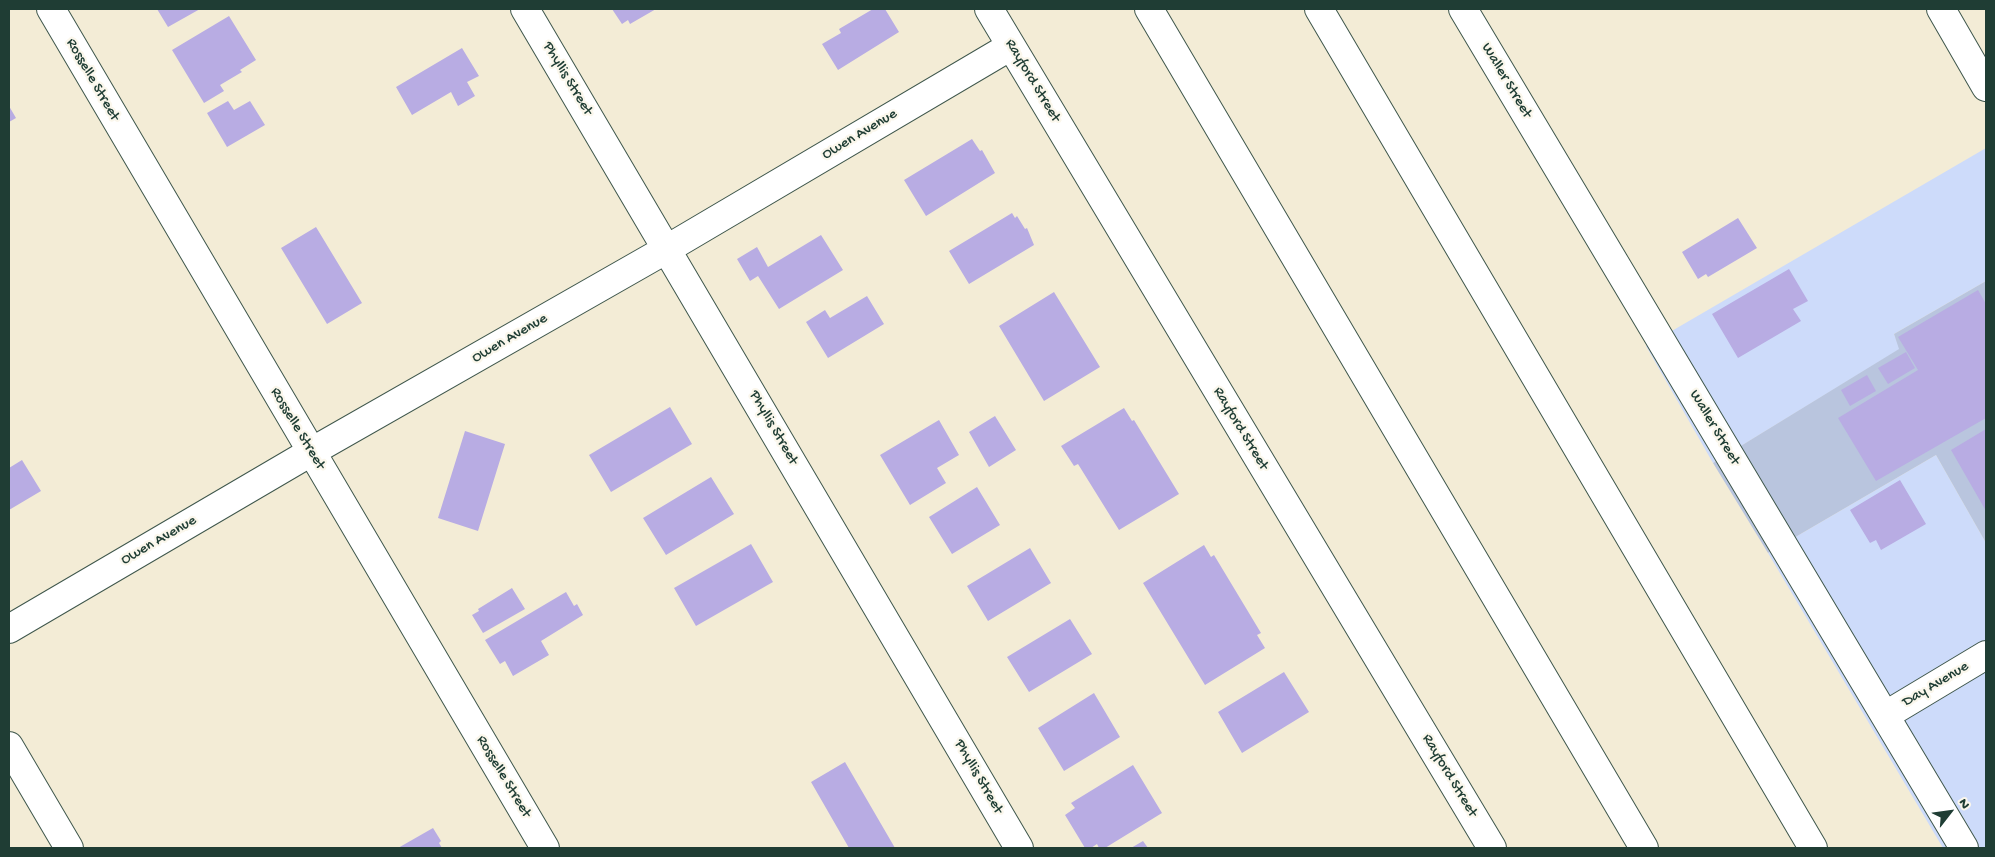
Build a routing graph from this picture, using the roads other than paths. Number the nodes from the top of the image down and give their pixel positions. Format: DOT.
graph roads {
  1 [pos="50,9"];
  2 [pos="525,9"];
  3 [pos="989,9"];
  4 [pos="1149,9"];
  5 [pos="1320,9"];
  6 [pos="1463,9"];
  7 [pos="1940,9"];
  8 [pos="1010,46"];
  9 [pos="1986,87"];
  10 [pos="668,250"];
  11 [pos="311,452"];
  12 [pos="9,629"];
  13 [pos="1986,655"];
  14 [pos="1886,715"];
  15 [pos="9,746"];
  16 [pos="69,848"];
  17 [pos="545,848"];
  18 [pos="1020,848"];
  19 [pos="1492,848"];
  20 [pos="1644,848"];
  21 [pos="1813,848"];
  22 [pos="1964,848"];
  1 -- 11 [label="main road, Rosselle Street"];
  2 -- 10 [label="main road, Phyllis Street"];
  3 -- 8 [label="main road, Rayford Street"];
  4 -- 20 [label="main road"];
  5 -- 21 [label="main road"];
  6 -- 14 [label="main road, Waller Street"];
  7 -- 9 [label="main road"];
  8 -- 10 [label="main road, Owen Avenue"];
  8 -- 19 [label="main road, Rayford Street"];
  10 -- 11 [label="main road, Owen Avenue"];
  10 -- 18 [label="main road, Phyllis Street"];
  11 -- 12 [label="main road, Owen Avenue"];
  11 -- 17 [label="main road, Rosselle Street"];
  13 -- 14 [label="main road, Day Avenue"];
  14 -- 22 [label="main road, Waller Street"];
  15 -- 16 [label="main road"];
}
